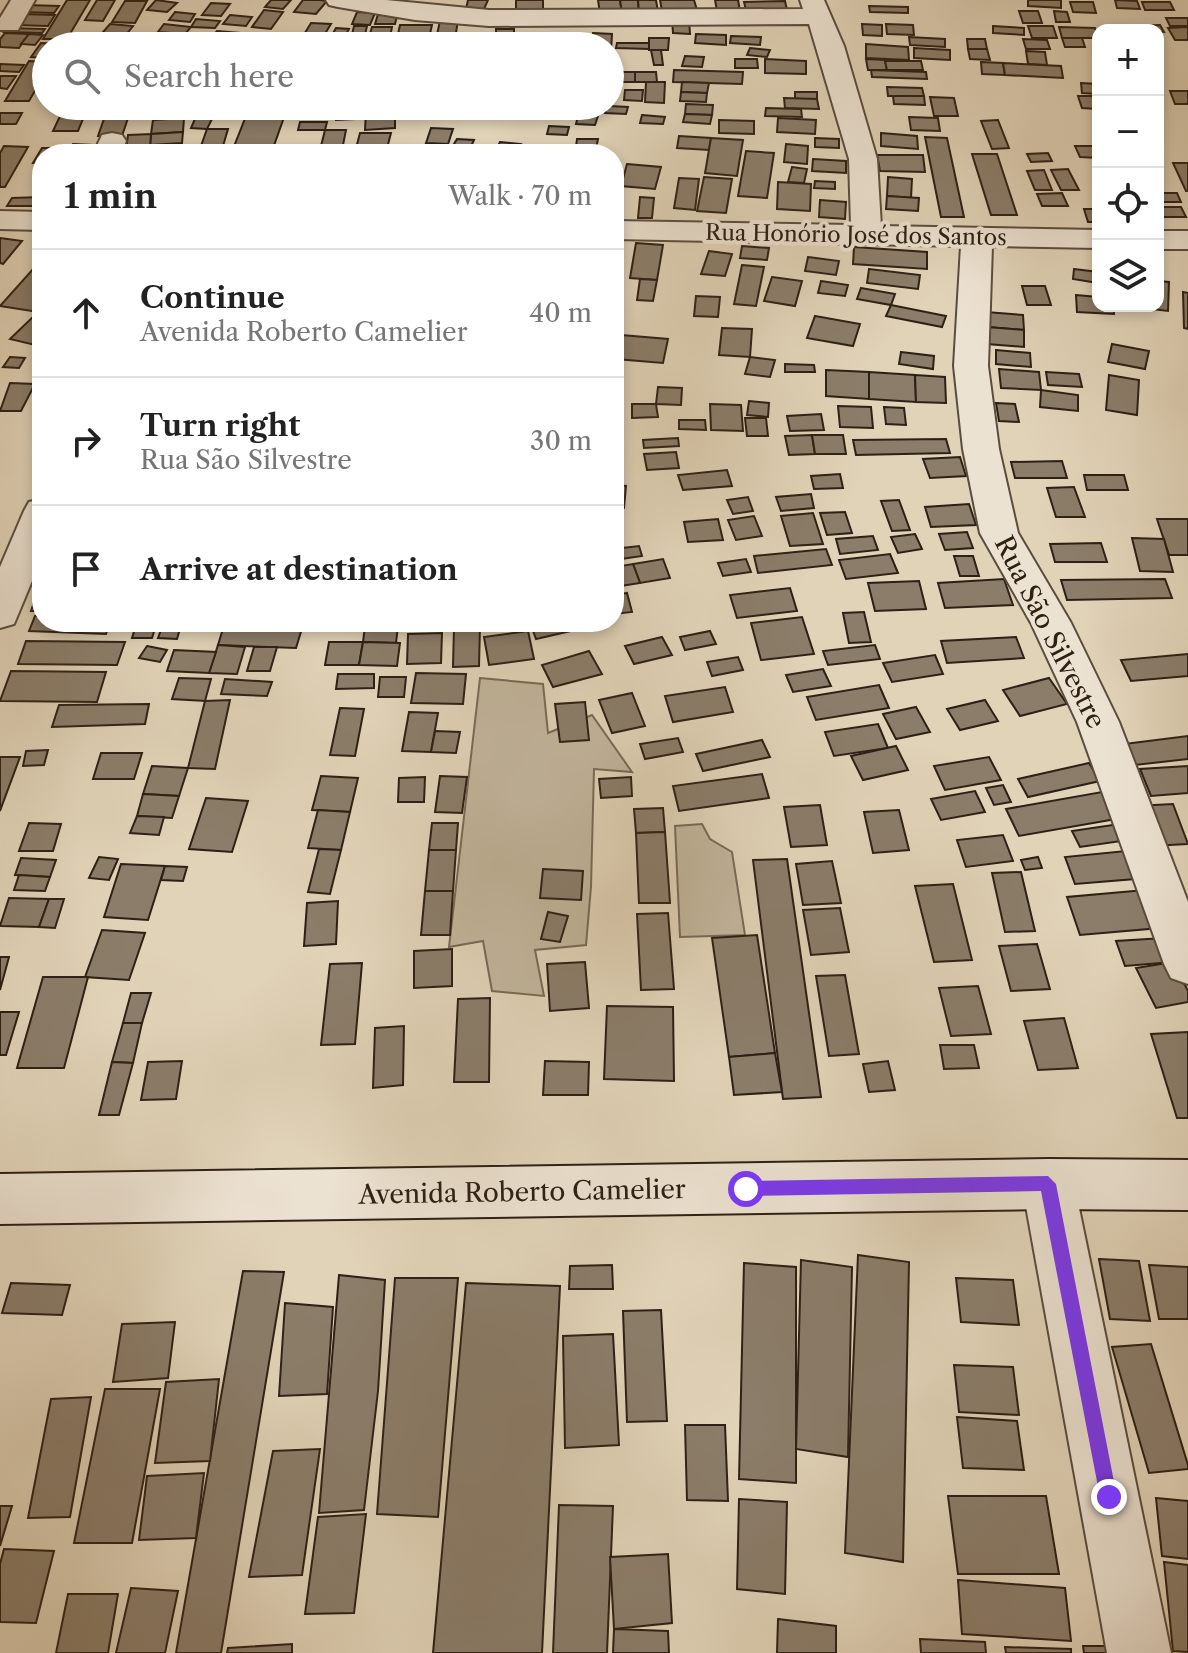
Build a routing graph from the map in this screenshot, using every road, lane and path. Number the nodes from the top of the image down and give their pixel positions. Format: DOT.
graph roads {
  1 [pos="23,0"];
  2 [pos="338,0"];
  3 [pos="814,8"];
  4 [pos="508,9"];
  5 [pos="9,25"];
  6 [pos="0,220"];
  7 [pos="32,221"];
  8 [pos="624,230"];
  9 [pos="866,235"];
  10 [pos="977,239"];
  11 [pos="1092,239"];
  12 [pos="1164,240"];
  13 [pos="1188,240"];
  14 [pos="32,536"];
  15 [pos="0,614"];
  16 [pos="1188,964"];
  17 [pos="1048,1184"];
  18 [pos="1188,1185"];
  19 [pos="0,1199"];
  20 [pos="1139,1653"];
  1 -- 5 [label="street"];
  2 -- 4 [label="street"];
  3 -- 4 [label="street"];
  3 -- 9 [label="street"];
  6 -- 7 [label="street"];
  8 -- 9 [label="street, Rua Honório José dos Santos"];
  9 -- 10 [label="street, Rua Honório José dos Santos"];
  10 -- 11 [label="street, Rua Honório José dos Santos"];
  10 -- 16 [label="street, Rua São Silvestre"];
  12 -- 13 [label="street"];
  14 -- 15 [label="street"];
  17 -- 18 [label="street, Avenida Roberto Camelier"];
  17 -- 19 [label="street, Avenida Roberto Camelier"];
  17 -- 20 [label="street"];
}
